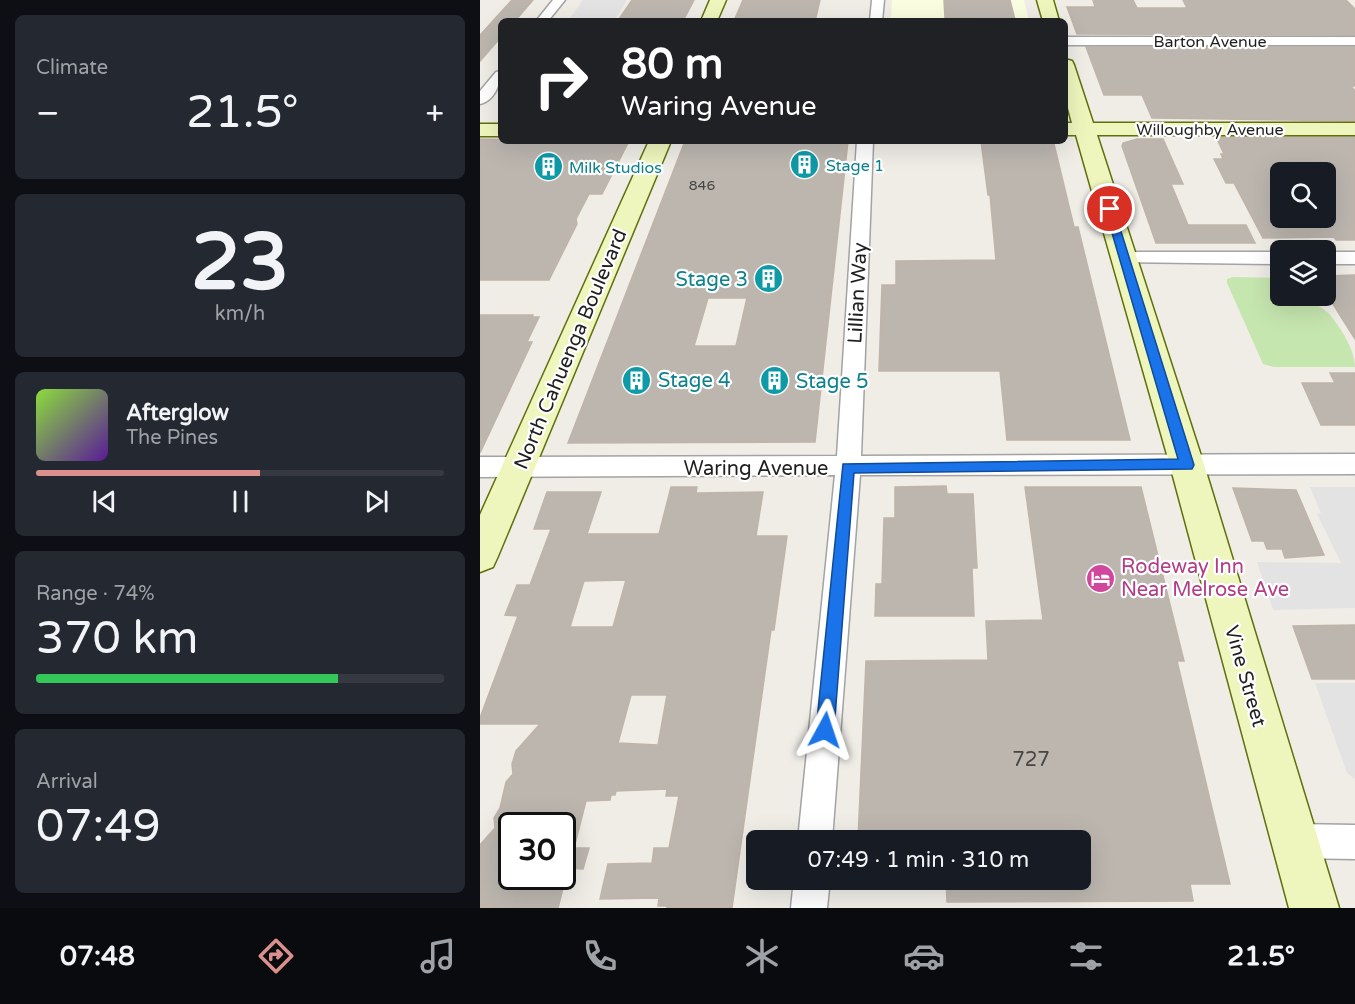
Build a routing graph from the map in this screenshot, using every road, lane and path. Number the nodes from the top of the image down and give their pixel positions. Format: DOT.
graph roads {
  1 [pos="559,0"];
  2 [pos="718,0"];
  3 [pos="878,0"];
  4 [pos="1045,0"];
  5 [pos="544,18"];
  6 [pos="710,18"];
  7 [pos="876,18"];
  8 [pos="1050,18"];
  9 [pos="1068,40"];
  10 [pos="1355,41"];
  11 [pos="498,79"];
  12 [pos="1068,84"];
  13 [pos="480,100"];
  14 [pos="1075,129"];
  15 [pos="1355,129"];
  16 [pos="480,130"];
  17 [pos="498,130"];
  18 [pos="659,144"];
  19 [pos="865,144"];
  20 [pos="1124,258"];
  21 [pos="1270,258"];
  22 [pos="1336,258"];
  23 [pos="1355,258"];
  24 [pos="1187,465"];
  25 [pos="1355,465"];
  26 [pos="480,467"];
  27 [pos="519,468"];
  28 [pos="848,468"];
  29 [pos="480,556"];
  30 [pos="816,830"];
  31 [pos="1293,841"];
  32 [pos="1355,842"];
  33 [pos="811,890"];
  34 [pos="809,908"];
  35 [pos="1314,908"];
  1 -- 5 [label="street"];
  2 -- 6 [label="main road"];
  3 -- 7 [label="street"];
  4 -- 8 [label="main road"];
  9 -- 10 [label="street, Barton Avenue"];
  11 -- 13 [label="street"];
  12 -- 14 [label="main road, Vine Street"];
  14 -- 15 [label="main road, Willoughby Avenue"];
  14 -- 20 [label="main road, Vine Street"];
  16 -- 17 [label="main road"];
  18 -- 27 [label="main road, North Cahuenga Boulevard"];
  19 -- 28 [label="street, Lillian Way"];
  20 -- 21 [label="street"];
  20 -- 24 [label="main road, Vine Street"];
  22 -- 23 [label="street"];
  24 -- 25 [label="street, Waring Avenue"];
  24 -- 28 [label="street, Waring Avenue"];
  24 -- 31 [label="main road, Vine Street"];
  26 -- 27 [label="street, Waring Avenue"];
  27 -- 28 [label="street, Waring Avenue"];
  27 -- 29 [label="main road, North Cahuenga Boulevard"];
  28 -- 30 [label="street, Lillian Way"];
  31 -- 32 [label="street"];
  31 -- 35 [label="main road, Vine Street"];
  33 -- 34 [label="street"];
}
